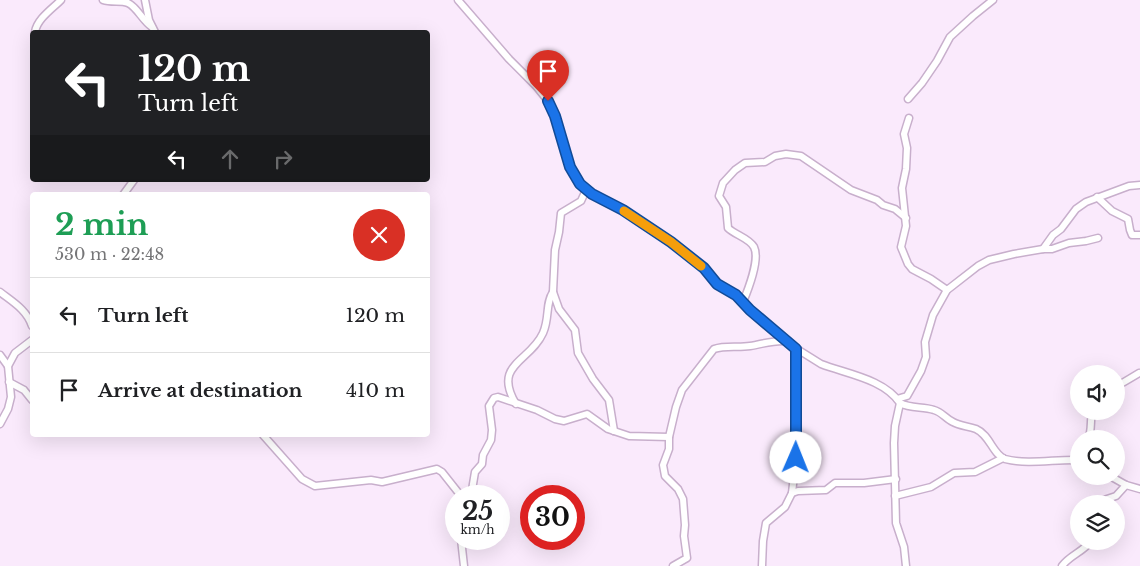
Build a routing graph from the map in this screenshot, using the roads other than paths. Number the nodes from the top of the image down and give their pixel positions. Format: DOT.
graph roads {
  1 [pos="61,0"];
  2 [pos="103,0"];
  3 [pos="145,0"];
  4 [pos="458,0"];
  5 [pos="993,0"];
  6 [pos="127,1"];
  7 [pos="35,30"];
  8 [pos="154,30"];
  9 [pos="908,99"];
  10 [pos="908,118"];
  11 [pos="1140,184"];
  12 [pos="586,190"];
  13 [pos="1097,197"];
  14 [pos="906,218"];
  15 [pos="1140,235"];
  16 [pos="1098,238"];
  17 [pos="1043,249"];
  18 [pos="948,290"];
  19 [pos="0,292"];
  20 [pos="553,292"];
  21 [pos="743,302"];
  22 [pos="30,318"];
  23 [pos="788,341"];
  24 [pos="30,342"];
  25 [pos="796,349"];
  26 [pos="0,354"];
  27 [pos="8,366"];
  28 [pos="1139,373"];
  29 [pos="1125,381"];
  30 [pos="10,382"];
  31 [pos="30,398"];
  32 [pos="899,401"];
  33 [pos="516,404"];
  34 [pos="0,424"];
  35 [pos="614,431"];
  36 [pos="265,437"];
  37 [pos="669,437"];
  38 [pos="1003,458"];
  39 [pos="1070,460"];
  40 [pos="896,479"];
  41 [pos="452,485"];
  42 [pos="473,485"];
  43 [pos="1126,485"];
  44 [pos="1140,489"];
  45 [pos="792,493"];
  46 [pos="1117,495"];
  47 [pos="895,496"];
  48 [pos="462,550"];
  49 [pos="1082,550"];
  50 [pos="464,566"];
  51 [pos="673,566"];
  52 [pos="762,566"];
  53 [pos="906,566"];
  54 [pos="1062,566"];
  1 -- 7 [label="street"];
  2 -- 6 [label="street"];
  3 -- 8 [label="street"];
  4 -- 12 [label="street"];
  5 -- 9 [label="street"];
  6 -- 8 [label="street"];
  10 -- 14 [label="street"];
  11 -- 13 [label="street"];
  12 -- 20 [label="street"];
  12 -- 21 [label="street"];
  13 -- 15 [label="street"];
  13 -- 17 [label="street"];
  14 -- 18 [label="street"];
  14 -- 21 [label="street"];
  16 -- 17 [label="street"];
  17 -- 18 [label="street"];
  18 -- 32 [label="street"];
  19 -- 22 [label="street"];
  20 -- 33 [label="street"];
  20 -- 35 [label="street"];
  21 -- 23 [label="street"];
  23 -- 25 [label="street"];
  23 -- 37 [label="street"];
  24 -- 27 [label="street"];
  25 -- 32 [label="street"];
  25 -- 45 [label="street"];
  26 -- 27 [label="street"];
  27 -- 30 [label="street"];
  28 -- 29 [label="street"];
  30 -- 31 [label="street"];
  30 -- 34 [label="street"];
  32 -- 38 [label="street"];
  32 -- 40 [label="street"];
  33 -- 35 [label="street"];
  33 -- 42 [label="street"];
  35 -- 37 [label="street"];
  36 -- 41 [label="street"];
  37 -- 51 [label="street"];
  38 -- 39 [label="street"];
  38 -- 47 [label="street"];
  40 -- 45 [label="street"];
  40 -- 47 [label="street"];
  43 -- 44 [label="street"];
  43 -- 46 [label="street"];
  45 -- 52 [label="street"];
  47 -- 53 [label="street"];
  48 -- 50 [label="street"];
  49 -- 54 [label="street"];
}
